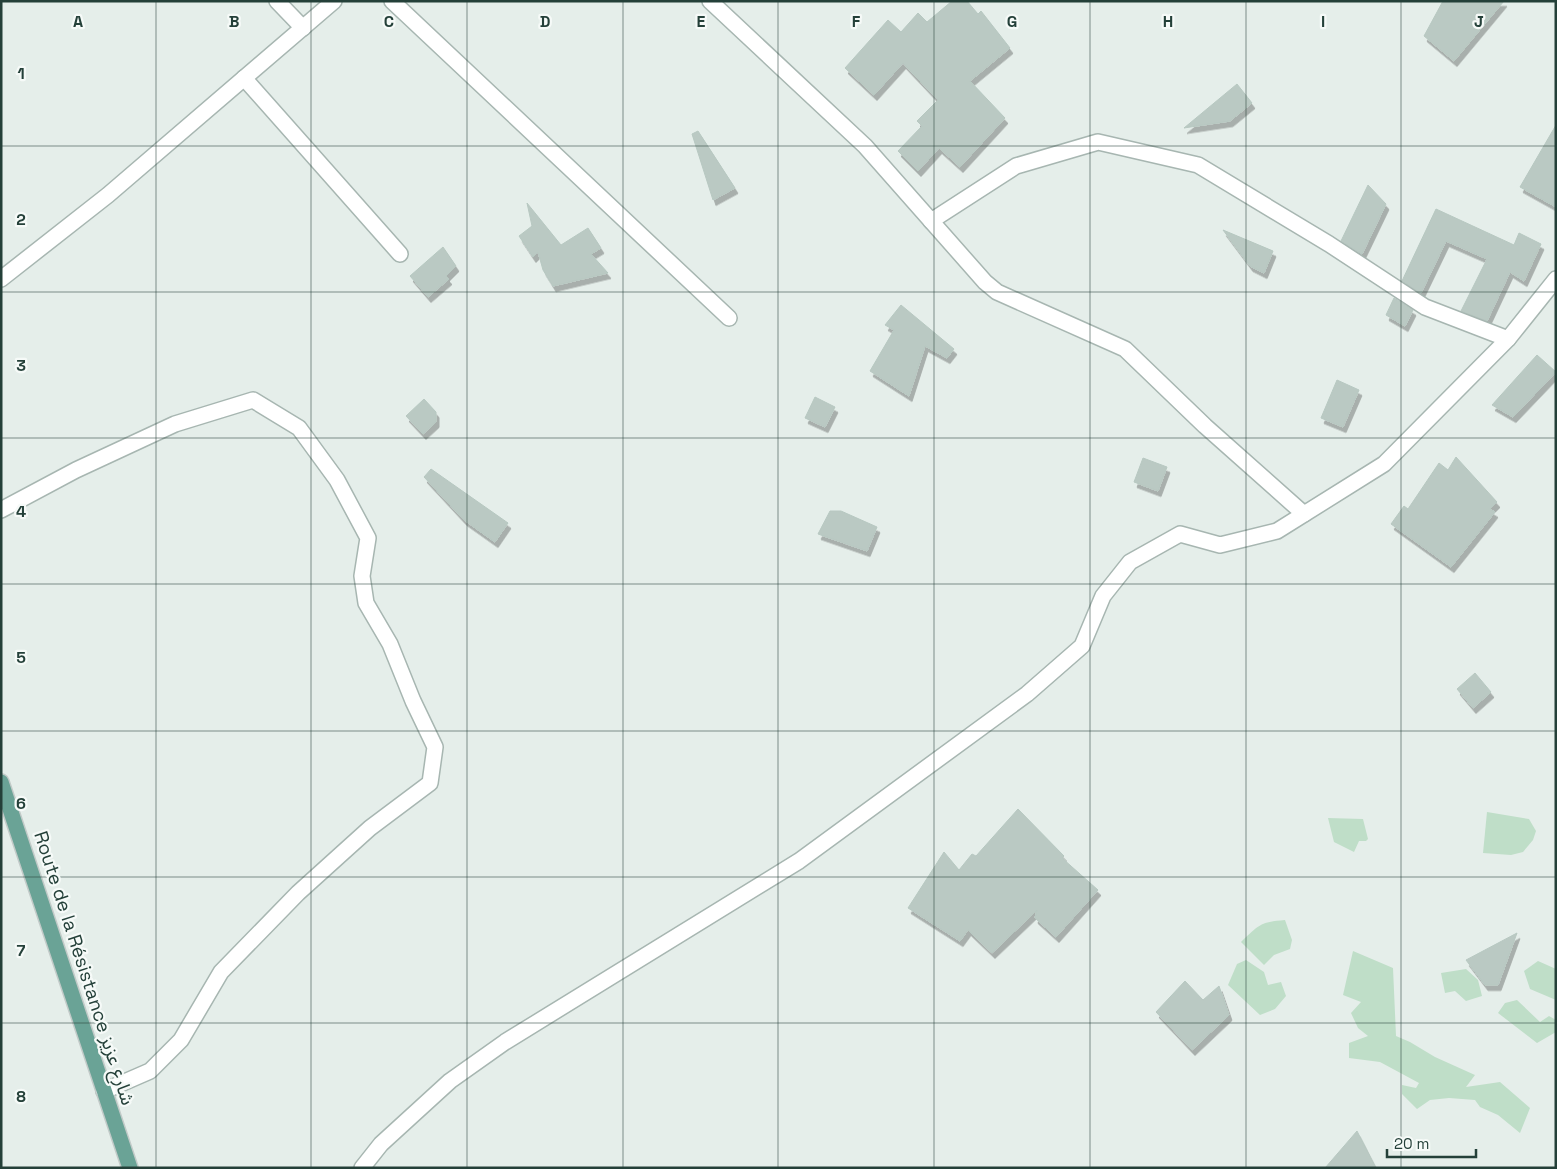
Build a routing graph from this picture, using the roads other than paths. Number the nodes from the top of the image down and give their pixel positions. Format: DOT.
graph roads {
  1 [pos="278,1"];
  2 [pos="334,1"];
  3 [pos="392,1"];
  4 [pos="710,1"];
  5 [pos="302,28"];
  6 [pos="244,78"];
  7 [pos="931,221"];
  8 [pos="400,254"];
  9 [pos="1,279"];
  10 [pos="1556,279"];
  11 [pos="729,318"];
  12 [pos="1508,339"];
  13 [pos="1,510"];
  14 [pos="1304,514"];
  15 [pos="1,782"];
  16 [pos="104,1091"];
  17 [pos="130,1168"];
  18 [pos="362,1168"];
  1 -- 5 [label="street"];
  2 -- 5 [label="street"];
  3 -- 11 [label="street"];
  4 -- 7 [label="street"];
  5 -- 6 [label="street"];
  6 -- 8 [label="street"];
  6 -- 9 [label="street"];
  7 -- 12 [label="street"];
  7 -- 14 [label="street"];
  10 -- 12 [label="street"];
  12 -- 14 [label="street"];
  13 -- 16 [label="street"];
  14 -- 18 [label="street"];
  15 -- 16 [label="main road, Route de la Résistance شارع عزيز"];
  16 -- 17 [label="main road, Route de la Résistance شارع عزيز"];
}
